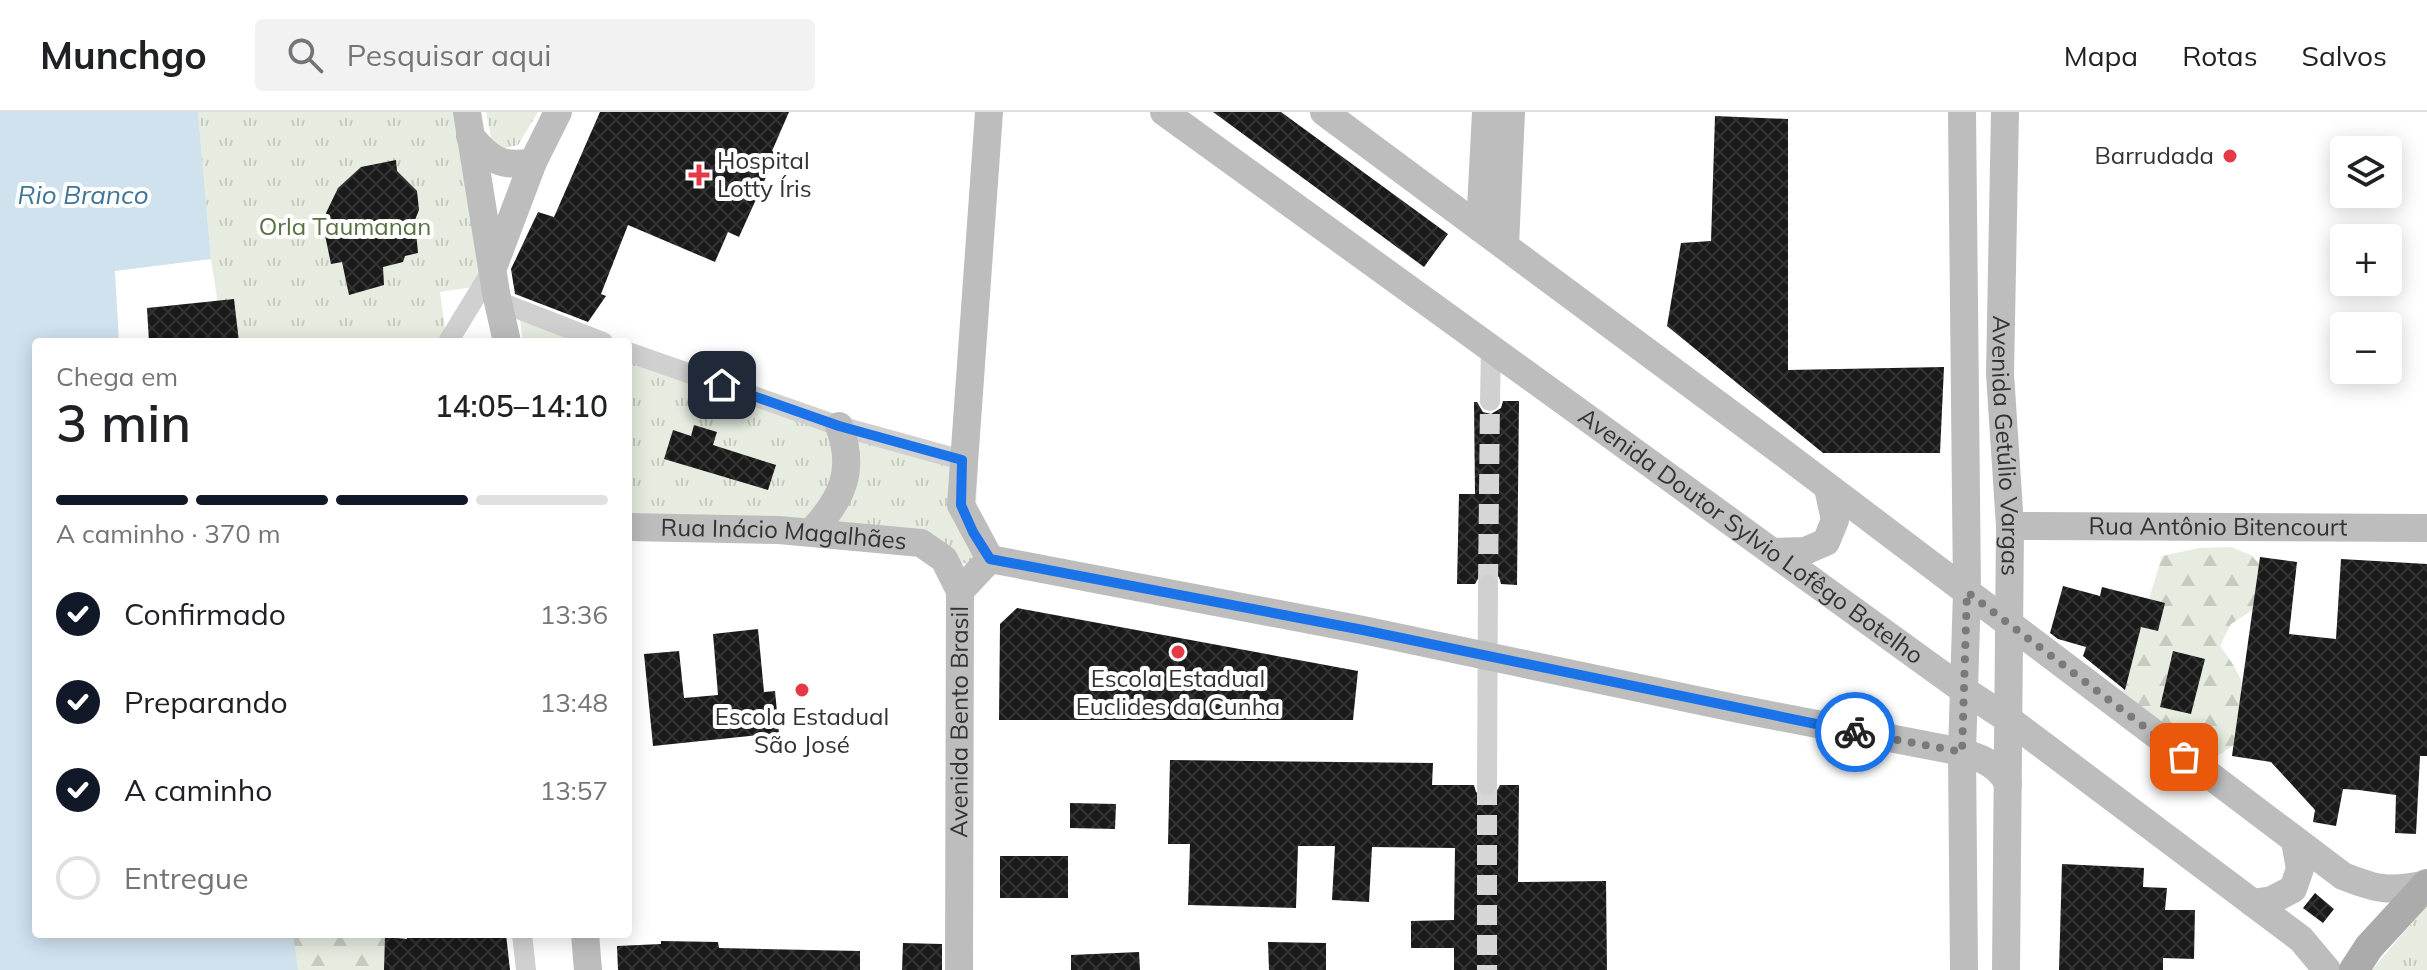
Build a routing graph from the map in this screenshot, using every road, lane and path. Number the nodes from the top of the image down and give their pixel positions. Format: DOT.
graph roads {
  1 [pos="558,112"];
  2 [pos="989,112"];
  3 [pos="1164,112"];
  4 [pos="1324,112"];
  5 [pos="1486,112"];
  6 [pos="1511,112"];
  7 [pos="1962,112"];
  8 [pos="2005,112"];
  9 [pos="468,124"];
  10 [pos="533,162"];
  11 [pos="1480,228"];
  12 [pos="1505,246"];
  13 [pos="492,270"];
  14 [pos="498,301"];
  15 [pos="450,338"];
  16 [pos="506,338"];
  17 [pos="593,338"];
  18 [pos="1491,347"];
  19 [pos="632,353"];
  20 [pos="1490,401"];
  21 [pos="839,426"];
  22 [pos="962,460"];
  23 [pos="1828,488"];
  24 [pos="961,505"];
  25 [pos="2010,526"];
  26 [pos="632,527"];
  27 [pos="2427,528"];
  28 [pos="811,532"];
  29 [pos="921,543"];
  30 [pos="1774,552"];
  31 [pos="990,559"];
  32 [pos="1488,584"];
  33 [pos="960,591"];
  34 [pos="1967,592"];
  35 [pos="2011,627"];
  36 [pos="1487,656"];
  37 [pos="1962,689"];
  38 [pos="2008,719"];
  39 [pos="1962,752"];
  40 [pos="2008,783"];
  41 [pos="1487,785"];
  42 [pos="2295,841"];
  43 [pos="2427,884"];
  44 [pos="2253,903"];
  45 [pos="522,938"];
  46 [pos="585,938"];
  47 [pos="526,970"];
  48 [pos="588,970"];
  49 [pos="959,970"];
  50 [pos="1964,970"];
  51 [pos="2006,970"];
  52 [pos="2327,970"];
  53 [pos="2354,970"];
  1 -- 10 [label="main road"];
  2 -- 22 [label="main road"];
  3 -- 18 [label="main road, Avenida Doutor Sylvio Lofêgo Botelho"];
  4 -- 11 [label="main road"];
  5 -- 11 [label="main road"];
  6 -- 12 [label="main road"];
  7 -- 34 [label="main road, Avenida Getúlio Vargas"];
  8 -- 25 [label="main road, Avenida Getúlio Vargas"];
  9 -- 10 [label="main road"];
  9 -- 13 [label="main road"];
  10 -- 13 [label="main road"];
  11 -- 12 [label="main road"];
  12 -- 23 [label="main road"];
  13 -- 14 [label="main road"];
  13 -- 15 [label="street"];
  14 -- 16 [label="main road"];
  14 -- 17 [label="street"];
  18 -- 20 [label="street"];
  18 -- 30 [label="main road, Avenida Doutor Sylvio Lofêgo Botelho"];
  19 -- 21 [label="street"];
  21 -- 22 [label="street"];
  21 -- 28 [label="main road"];
  22 -- 24 [label="main road"];
  23 -- 30 [label="main road"];
  23 -- 34 [label="main road"];
  24 -- 29 [label="main road"];
  24 -- 31 [label="main road"];
  25 -- 27 [label="main road, Rua Antônio Bitencourt"];
  25 -- 35 [label="main road, Avenida Getúlio Vargas"];
  26 -- 28 [label="main road, Rua Inácio Magalhães"];
  28 -- 29 [label="main road, Rua Inácio Magalhães"];
  29 -- 33 [label="main road, Rua Inácio Magalhães"];
  30 -- 37 [label="main road, Avenida Doutor Sylvio Lofêgo Botelho"];
  31 -- 33 [label="main road, Avenida Bento Brasil"];
  31 -- 36 [label="main road"];
  32 -- 36 [label="street"];
  33 -- 49 [label="main road, Avenida Bento Brasil"];
  34 -- 35 [label="main road"];
  34 -- 37 [label="main road, Avenida Getúlio Vargas"];
  35 -- 38 [label="main road, Avenida Getúlio Vargas"];
  35 -- 42 [label="main road"];
  36 -- 39 [label="main road"];
  36 -- 41 [label="street"];
  37 -- 38 [label="main road, Avenida Doutor Sylvio Lofêgo Botelho"];
  37 -- 39 [label="main road, Avenida Getúlio Vargas"];
  38 -- 40 [label="main road, Avenida Getúlio Vargas"];
  38 -- 44 [label="main road, Avenida Doutor Sylvio Lofêgo Botelho"];
  39 -- 40 [label="main road"];
  39 -- 50 [label="main road, Avenida Getúlio Vargas"];
  40 -- 51 [label="main road, Avenida Getúlio Vargas"];
  42 -- 43 [label="main road"];
  42 -- 44 [label="main road"];
  43 -- 53 [label="main road"];
  44 -- 52 [label="main road, Avenida Doutor Sylvio Lofêgo Botelho"];
  45 -- 47 [label="street"];
  46 -- 48 [label="main road"];
}
